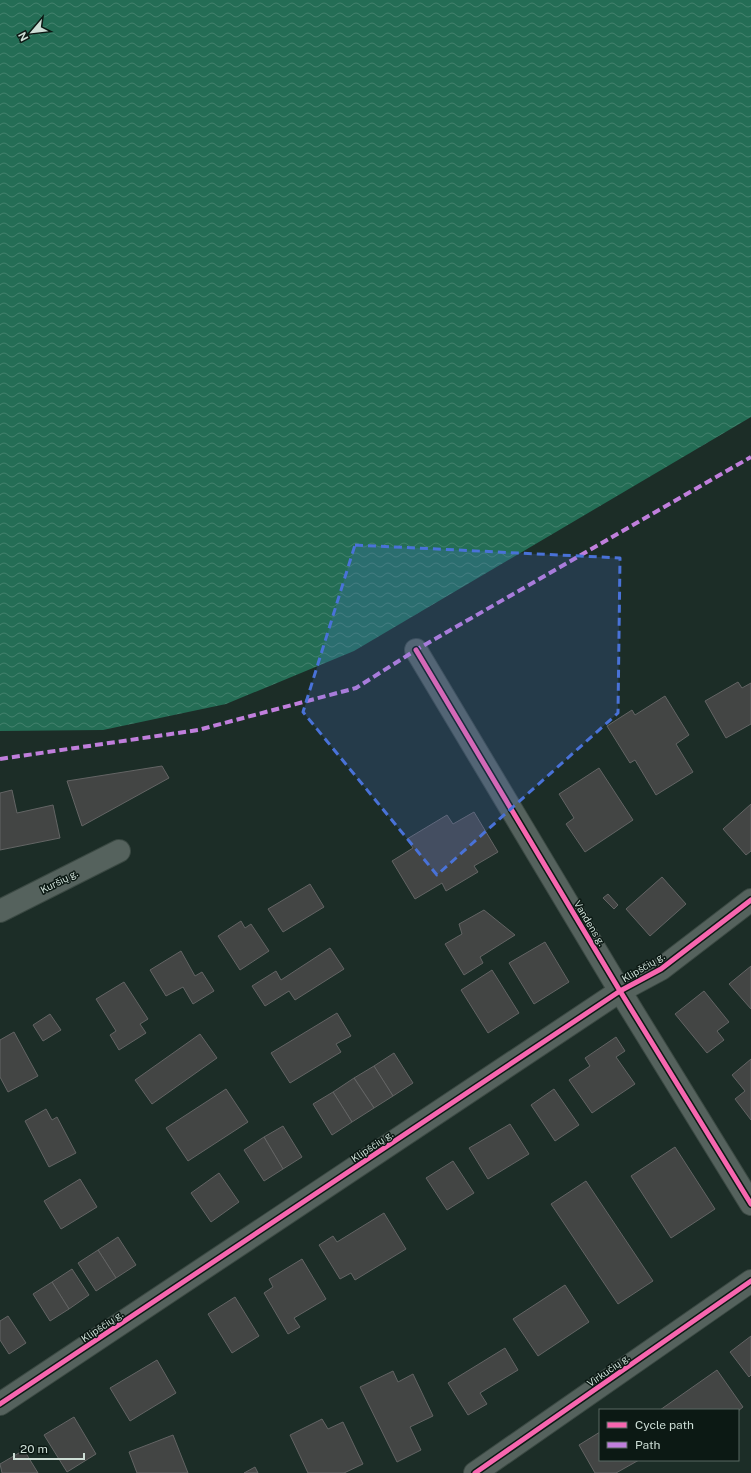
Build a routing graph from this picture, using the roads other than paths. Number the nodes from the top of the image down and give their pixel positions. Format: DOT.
graph roads {
  1 [pos="416,650"];
  2 [pos="119,851"];
  3 [pos="751,900"];
  4 [pos="0,911"];
  5 [pos="620,991"];
  6 [pos="751,1204"];
  7 [pos="751,1281"];
  8 [pos="0,1404"];
  9 [pos="475,1473"];
  1 -- 5 [label="street, Vandens g."];
  2 -- 4 [label="street, Kuršių g."];
  3 -- 5 [label="street, Klipščių g."];
  5 -- 6 [label="street, Vandens g."];
  5 -- 8 [label="street, Klipščių g."];
  7 -- 9 [label="street, Virkučių g."];
}
